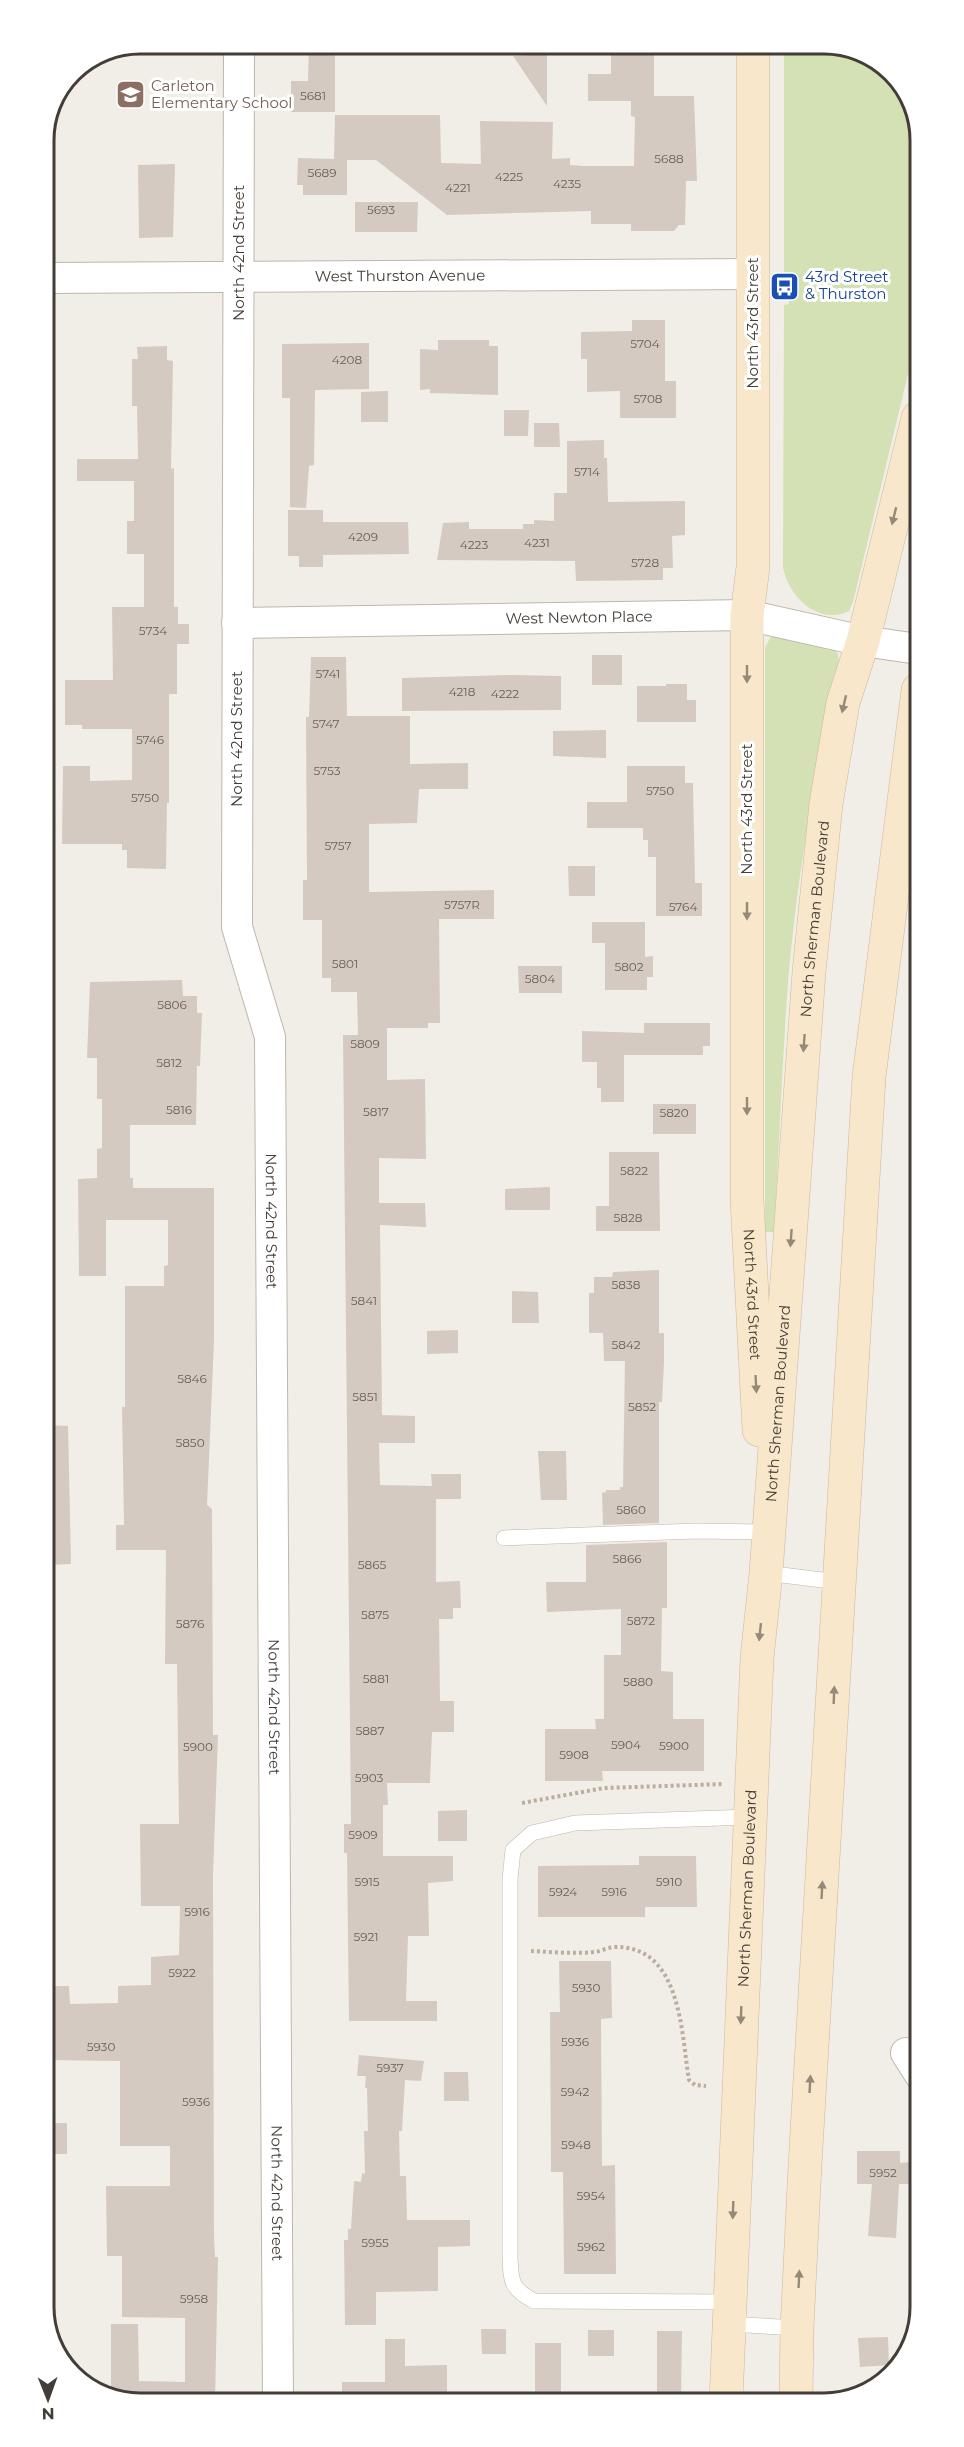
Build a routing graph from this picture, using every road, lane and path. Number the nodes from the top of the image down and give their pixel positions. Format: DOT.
graph roads {
  1 [pos="239,54"];
  2 [pos="753,54"];
  3 [pos="754,274"];
  4 [pos="54,278"];
  5 [pos="239,278"];
  6 [pos="910,450"];
  7 [pos="747,615"];
  8 [pos="237,623"];
  9 [pos="863,641"];
  10 [pos="910,648"];
  11 [pos="910,753"];
  12 [pos="764,1532"];
  13 [pos="504,1538"];
  14 [pos="766,1574"];
  15 [pos="838,1582"];
  16 [pos="728,1784"];
  17 [pos="522,1803"];
  18 [pos="750,1817"];
  19 [pos="530,1940"];
  20 [pos="530,1951"];
  21 [pos="530,1963"];
  22 [pos="706,2086"];
  23 [pos="729,2313"];
  24 [pos="796,2328"];
  25 [pos="278,2393"];
  26 [pos="726,2393"];
  27 [pos="796,2393"];
  1 -- 5 [label="street, North 42nd Street"];
  2 -- 3 [label="main road, North 43rd Street"];
  3 -- 5 [label="street, West Thurston Avenue"];
  3 -- 7 [label="main road, North 43rd Street"];
  4 -- 5 [label="street, West Thurston Avenue"];
  5 -- 8 [label="street, North 42nd Street"];
  6 -- 9 [label="main road, North Sherman Boulevard, one-way"];
  7 -- 8 [label="street, West Newton Place"];
  7 -- 9 [label="street, West Newton Place"];
  7 -- 12 [label="main road, North 43rd Street, one-way"];
  8 -- 25 [label="street, North 42nd Street"];
  9 -- 10 [label="street, West Newton Place"];
  9 -- 14 [label="main road, North Sherman Boulevard, one-way"];
  11 -- 15 [label="main road"];
  12 -- 13 [label="lane"];
  12 -- 14 [label="main road, North 43rd Street"];
  14 -- 15 [label="lane"];
  14 -- 18 [label="main road, North Sherman Boulevard, one-way"];
  24 -- 15 [label="main road, one-way"];
  16 -- 17 [label="path"];
  18 -- 23 [label="main road, North Sherman Boulevard, one-way"];
  18 -- 23 [label="lane"];
  19 -- 20 [label="path"];
  20 -- 21 [label="path"];
  20 -- 22 [label="path"];
  23 -- 24 [label="lane"];
  23 -- 26 [label="main road, North Sherman Boulevard"];
  24 -- 27 [label="main road"];
}
